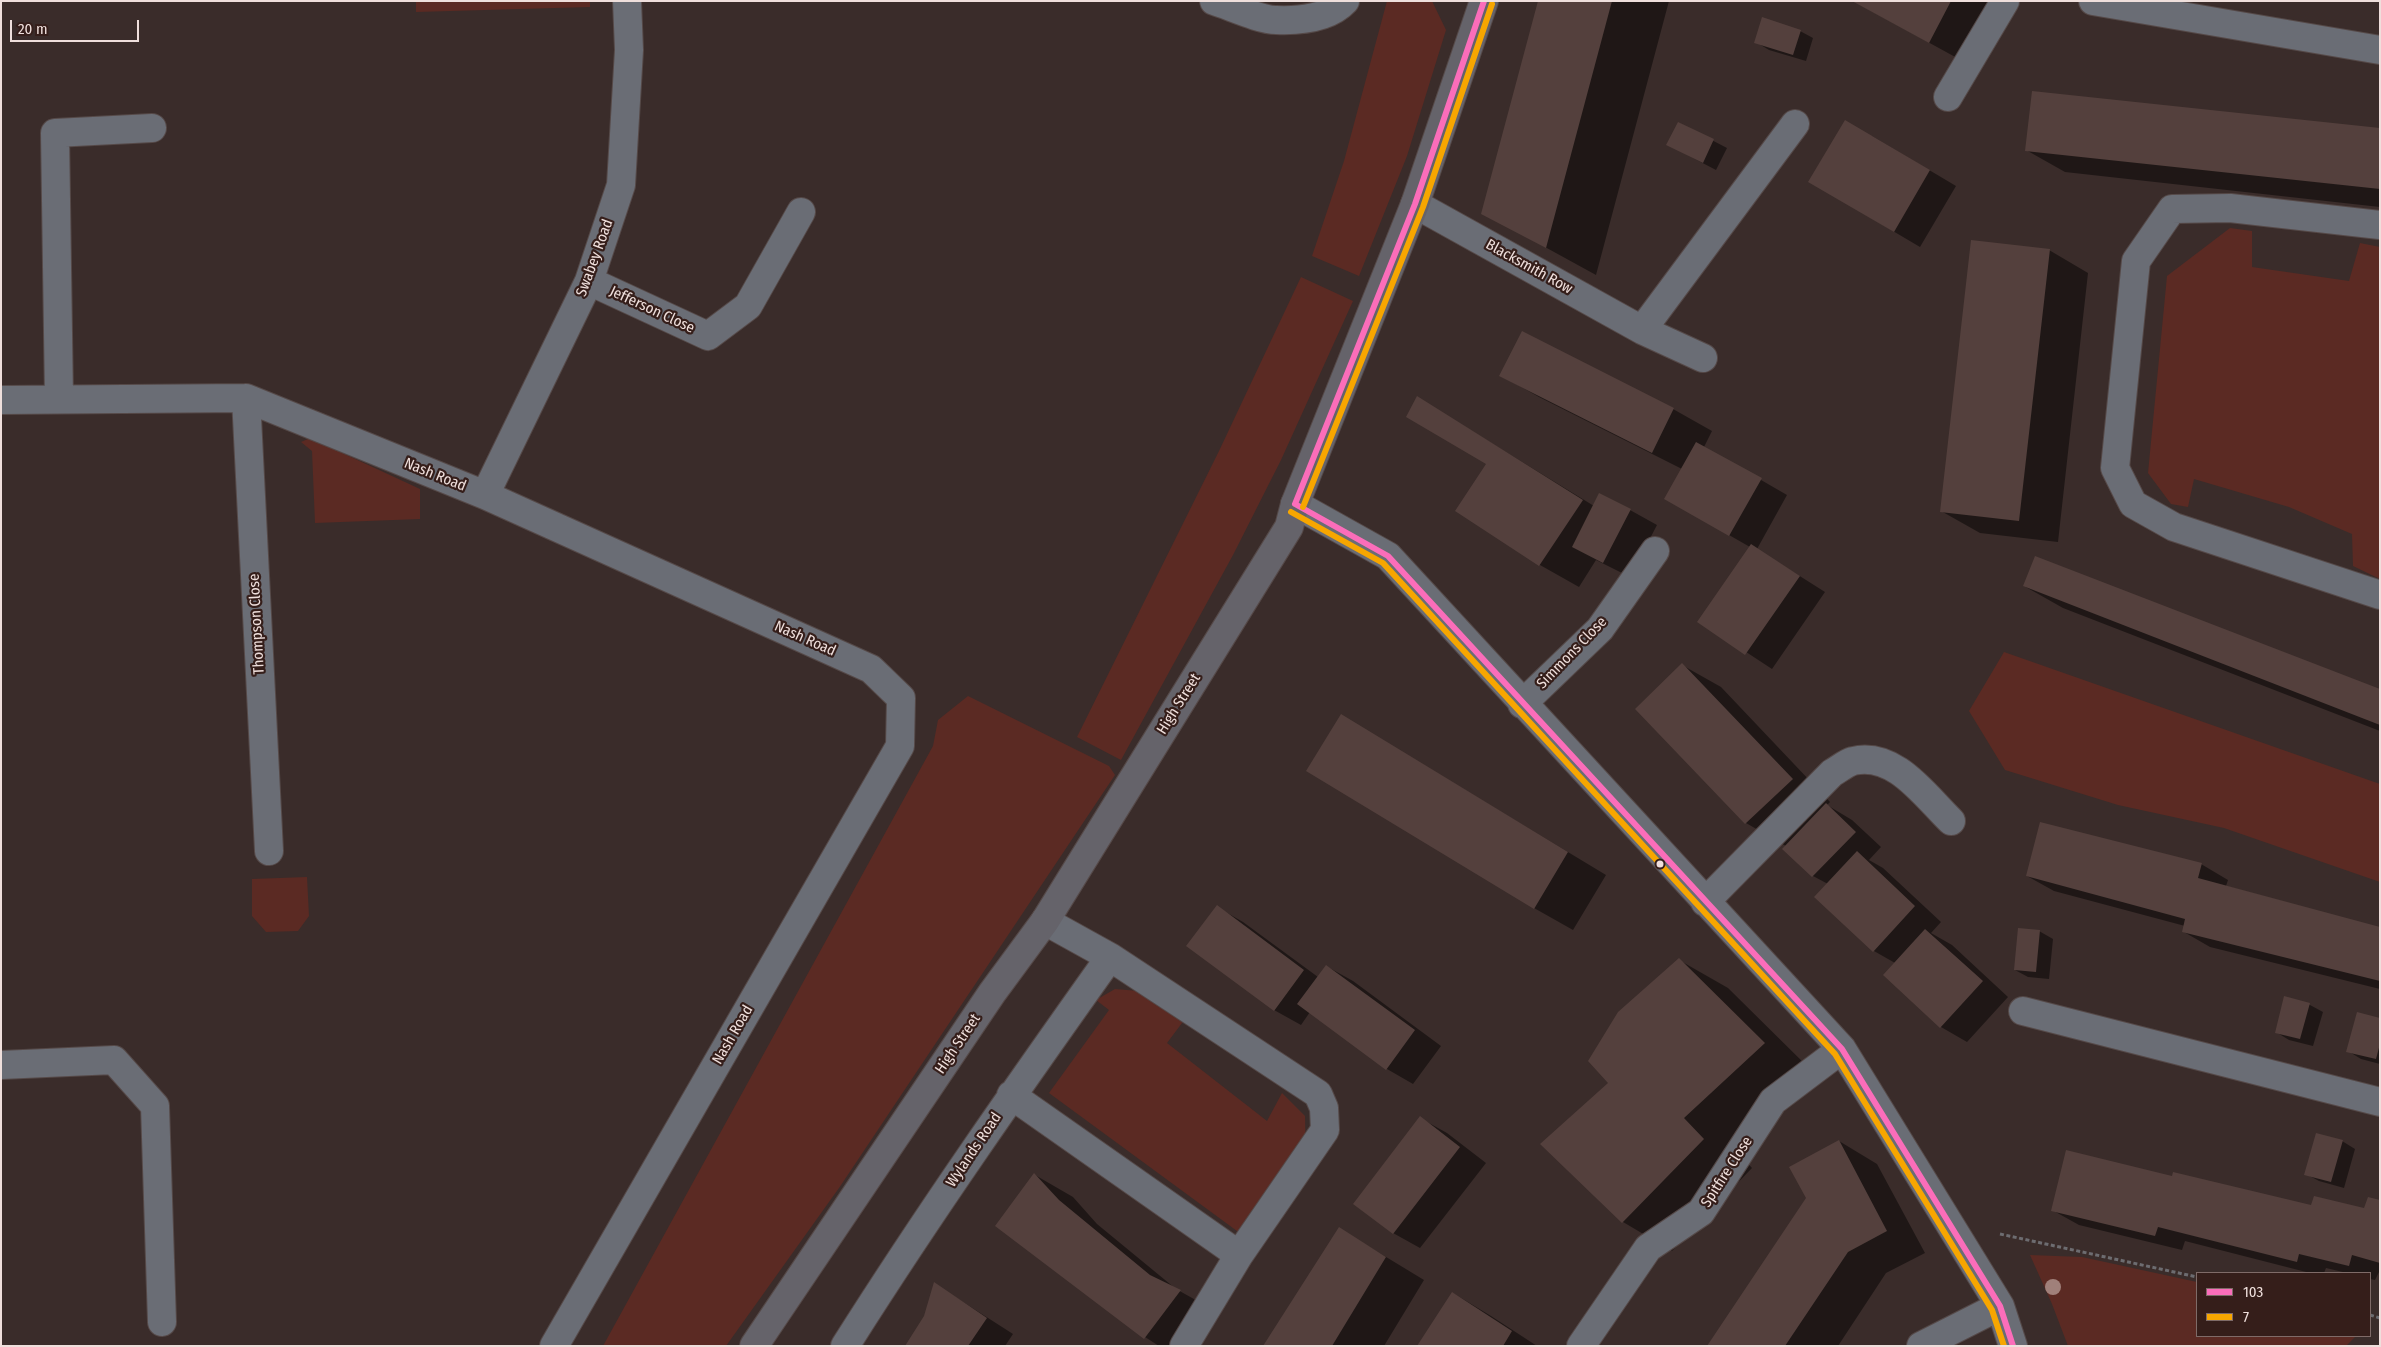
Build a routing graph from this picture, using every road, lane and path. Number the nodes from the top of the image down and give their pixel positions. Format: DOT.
graph roads {
  1 [pos="627,1"];
  2 [pos="1214,1"];
  3 [pos="1345,1"];
  4 [pos="1484,1"];
  5 [pos="2005,1"];
  6 [pos="2094,1"];
  7 [pos="2380,50"];
  8 [pos="1948,97"];
  9 [pos="1795,124"];
  10 [pos="152,128"];
  11 [pos="1416,204"];
  12 [pos="801,212"];
  13 [pos="2380,225"];
  14 [pos="589,281"];
  15 [pos="1642,330"];
  16 [pos="1703,358"];
  17 [pos="246,398"];
  18 [pos="60,399"];
  19 [pos="1,400"];
  20 [pos="485,495"];
  21 [pos="1295,504"];
  22 [pos="1655,551"];
  23 [pos="2380,595"];
  24 [pos="1522,704"];
  25 [pos="1951,822"];
  26 [pos="269,851"];
  27 [pos="1706,902"];
  28 [pos="1045,921"];
  29 [pos="1110,957"];
  30 [pos="2023,1011"];
  31 [pos="1842,1049"];
  32 [pos="1,1065"];
  33 [pos="1011,1096"];
  34 [pos="2380,1102"];
  35 [pos="1948,1223"];
  36 [pos="1239,1255"];
  37 [pos="2196,1277"];
  38 [pos="2000,1306"];
  39 [pos="162,1322"];
  40 [pos="554,1346"];
  41 [pos="754,1346"];
  42 [pos="845,1346"];
  43 [pos="1184,1346"];
  44 [pos="1581,1346"];
  45 [pos="1921,1346"];
  46 [pos="2013,1346"];
  1 -- 14 [label="street, Swabey Road"];
  2 -- 3 [label="street"];
  4 -- 11 [label="main road, High Street"];
  5 -- 8 [label="street"];
  6 -- 7 [label="street"];
  9 -- 15 [label="street"];
  10 -- 18 [label="street"];
  11 -- 15 [label="street, Blacksmith Row"];
  11 -- 21 [label="main road, High Street"];
  12 -- 14 [label="street, Jefferson Close"];
  13 -- 23 [label="street"];
  14 -- 20 [label="street, Swabey Road"];
  15 -- 16 [label="street, Blacksmith Row"];
  17 -- 18 [label="street, Nash Road"];
  17 -- 20 [label="street, Nash Road"];
  17 -- 26 [label="street, Thompson Close"];
  18 -- 19 [label="street, Nash Road"];
  20 -- 40 [label="street, Nash Road"];
  21 -- 24 [label="street"];
  21 -- 28 [label="main road, High Street"];
  22 -- 24 [label="street, Simmons Close"];
  24 -- 27 [label="street"];
  25 -- 27 [label="street"];
  27 -- 31 [label="street"];
  28 -- 29 [label="street"];
  28 -- 41 [label="main road, High Street"];
  29 -- 33 [label="street, Wylands Road"];
  29 -- 36 [label="street"];
  30 -- 34 [label="street"];
  31 -- 35 [label="street"];
  31 -- 44 [label="street, Spitfire Close"];
  32 -- 39 [label="street"];
  33 -- 36 [label="street"];
  33 -- 42 [label="street, Wylands Road"];
  35 -- 37 [label="path"];
  35 -- 38 [label="street"];
  36 -- 43 [label="street"];
  38 -- 45 [label="street"];
  38 -- 46 [label="street"];
}
